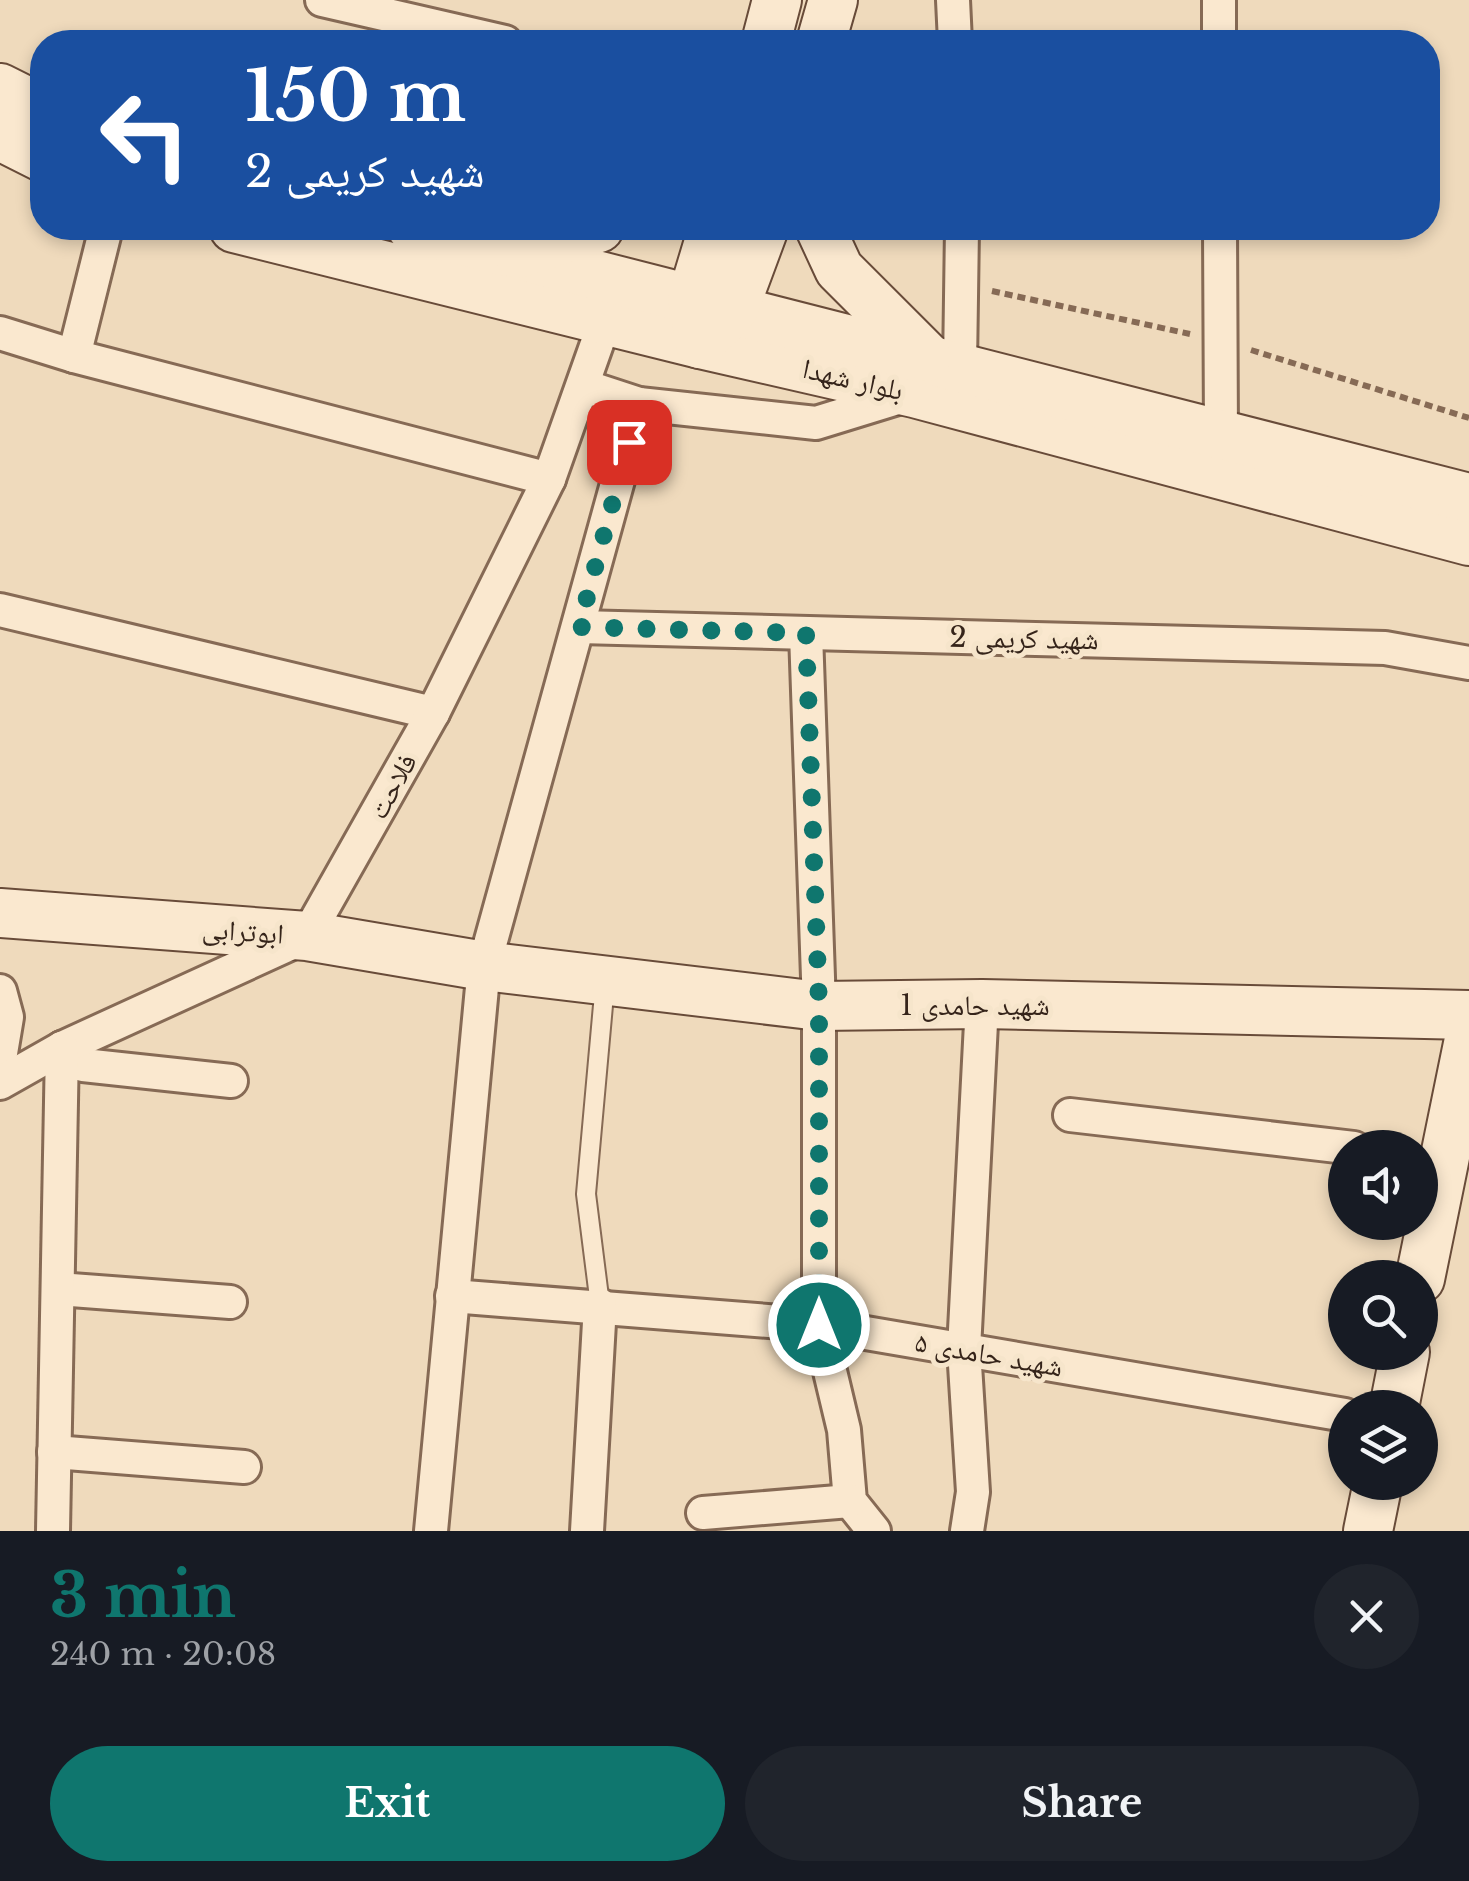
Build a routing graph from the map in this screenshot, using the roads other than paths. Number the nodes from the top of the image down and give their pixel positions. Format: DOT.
graph roads {
  1 [pos="322,0"];
  2 [pos="777,0"];
  3 [pos="832,0"];
  4 [pos="953,0"];
  5 [pos="1220,0"];
  6 [pos="453,30"];
  7 [pos="769,30"];
  8 [pos="824,30"];
  9 [pos="954,30"];
  10 [pos="1220,30"];
  11 [pos="0,88"];
  12 [pos="30,103"];
  13 [pos="0,136"];
  14 [pos="30,151"];
  15 [pos="103,240"];
  16 [pos="282,240"];
  17 [pos="461,240"];
  18 [pos="562,240"];
  19 [pos="713,240"];
  20 [pos="756,240"];
  21 [pos="826,240"];
  22 [pos="962,240"];
  23 [pos="1220,240"];
  24 [pos="518,254"];
  25 [pos="713,303"];
  26 [pos="605,321"];
  27 [pos="0,332"];
  28 [pos="700,344"];
  29 [pos="74,356"];
  30 [pos="934,372"];
  31 [pos="584,386"];
  32 [pos="639,404"];
  33 [pos="1221,434"];
  34 [pos="548,479"];
  35 [pos="1469,498"];
  36 [pos="1469,541"];
  37 [pos="0,610"];
  38 [pos="579,627"];
  39 [pos="806,633"];
  40 [pos="1469,663"];
  41 [pos="433,713"];
  42 [pos="0,913"];
  43 [pos="308,936"];
  44 [pos="484,966"];
  45 [pos="604,982"];
  46 [pos="0,991"];
  47 [pos="982,1004"];
  48 [pos="819,1006"];
  49 [pos="1469,1015"];
  50 [pos="1469,1039"];
  51 [pos="62,1048"];
  52 [pos="0,1059"];
  53 [pos="231,1080"];
  54 [pos="0,1083"];
  55 [pos="1070,1116"];
  56 [pos="1438,1137"];
  57 [pos="1328,1145"];
  58 [pos="58,1289"];
  59 [pos="452,1296"];
  60 [pos="230,1302"];
  61 [pos="600,1305"];
  62 [pos="819,1325"];
  63 [pos="964,1349"];
  64 [pos="1328,1413"];
  65 [pos="54,1452"];
  66 [pos="244,1467"];
  67 [pos="1374,1500"];
  68 [pos="850,1501"];
  69 [pos="703,1513"];
  70 [pos="53,1531"];
  71 [pos="431,1531"];
  72 [pos="587,1531"];
  73 [pos="832,1531"];
  74 [pos="874,1531"];
  75 [pos="966,1531"];
  76 [pos="1368,1531"];
  1 -- 6 [label="street"];
  2 -- 7 [label="main road"];
  3 -- 8 [label="main road"];
  4 -- 9 [label="street"];
  5 -- 10 [label="street"];
  11 -- 12 [label="main road"];
  13 -- 14 [label="main road"];
  15 -- 29 [label="street"];
  16 -- 26 [label="main road, بلوار شهدا"];
  17 -- 24 [label="main road, بلوار شهدا"];
  18 -- 24 [label="main road"];
  19 -- 25 [label="main road"];
  20 -- 25 [label="main road"];
  21 -- 30 [label="main road"];
  22 -- 30 [label="street"];
  23 -- 33 [label="street"];
  24 -- 25 [label="main road, بلوار شهدا"];
  25 -- 28 [label="main road"];
  25 -- 30 [label="main road, بلوار شهدا"];
  26 -- 28 [label="main road, بلوار شهدا"];
  26 -- 31 [label="street, فلاحت"];
  27 -- 29 [label="street"];
  28 -- 30 [label="main road, بلوار شهدا"];
  29 -- 34 [label="street"];
  30 -- 32 [label="street"];
  30 -- 33 [label="main road, بلوار شهدا"];
  30 -- 36 [label="main road, بلوار شهدا"];
  31 -- 32 [label="street"];
  31 -- 34 [label="street, فلاحت"];
  32 -- 38 [label="street"];
  33 -- 35 [label="main road, بلوار شهدا"];
  34 -- 41 [label="street, فلاحت"];
  37 -- 41 [label="street"];
  38 -- 39 [label="street, شهيد کريمی 2"];
  38 -- 44 [label="street"];
  39 -- 40 [label="street, شهيد کريمی 2"];
  39 -- 48 [label="street"];
  41 -- 43 [label="street, فلاحت"];
  42 -- 43 [label="main road, ابوترابی"];
  43 -- 44 [label="main road, ابوترابی"];
  43 -- 51 [label="street"];
  44 -- 45 [label="main road, شهيد حامدی 1"];
  44 -- 59 [label="street"];
  45 -- 48 [label="main road, شهيد حامدی 1"];
  45 -- 61 [label="lane"];
  46 -- 52 [label="street"];
  47 -- 48 [label="main road, شهيد حامدی 1"];
  47 -- 49 [label="main road, شهيد حامدی 1"];
  47 -- 63 [label="street"];
  48 -- 62 [label="street"];
  50 -- 56 [label="main road"];
  51 -- 53 [label="street"];
  51 -- 54 [label="street"];
  51 -- 58 [label="street"];
  55 -- 57 [label="street"];
  58 -- 60 [label="street"];
  58 -- 65 [label="street"];
  59 -- 61 [label="street, شهید حامدی ۵"];
  59 -- 71 [label="street"];
  61 -- 62 [label="street, شهید حامدی ۵"];
  61 -- 72 [label="street"];
  62 -- 63 [label="street, شهید حامدی ۵"];
  62 -- 68 [label="street"];
  63 -- 64 [label="street, شهید حامدی ۵"];
  63 -- 75 [label="street"];
  65 -- 66 [label="street"];
  65 -- 70 [label="street"];
  67 -- 76 [label="main road"];
  68 -- 69 [label="street"];
  68 -- 73 [label="street"];
  68 -- 74 [label="street"];
}
